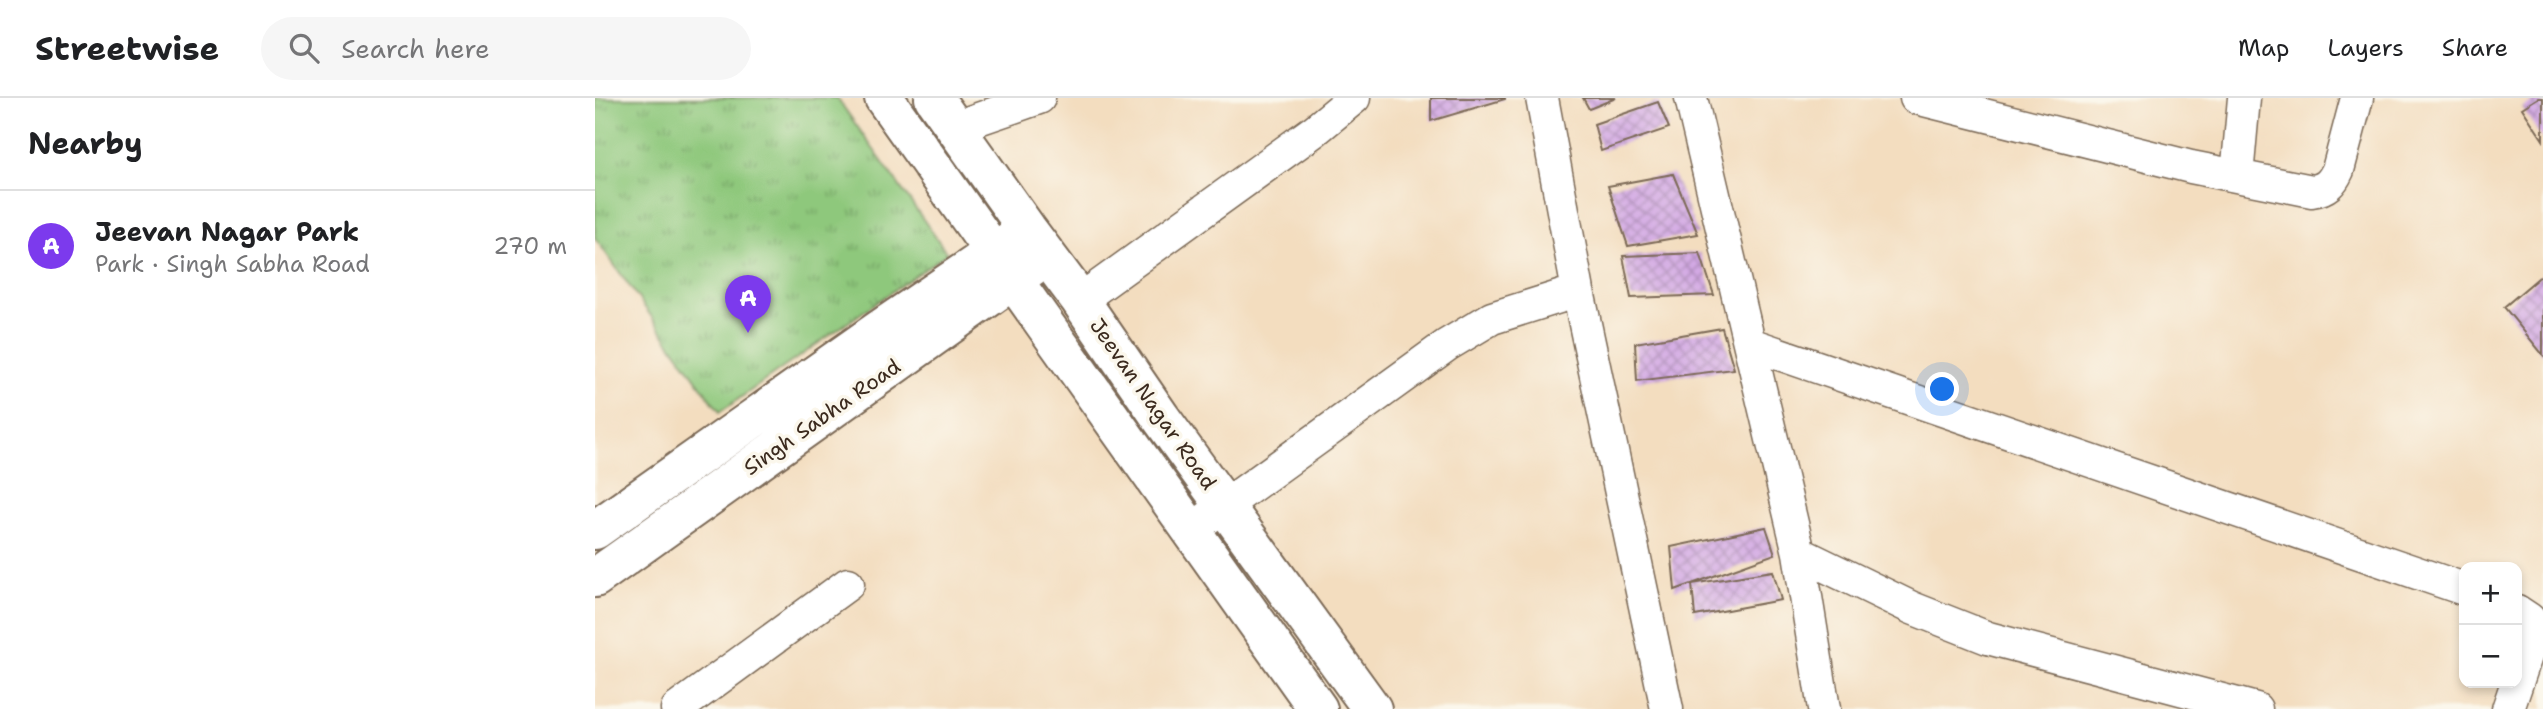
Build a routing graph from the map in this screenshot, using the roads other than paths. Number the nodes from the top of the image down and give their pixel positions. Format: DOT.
graph roads {
  1 [pos="884,98"];
  2 [pos="1039,98"];
  3 [pos="1354,98"];
  4 [pos="1542,98"];
  5 [pos="1691,98"];
  6 [pos="1916,98"];
  7 [pos="2244,98"];
  8 [pos="2357,98"];
  9 [pos="945,112"];
  10 [pos="2237,176"];
  11 [pos="1037,242"];
  12 [pos="1004,267"];
  13 [pos="1578,291"];
  14 [pos="1080,300"];
  15 [pos="1749,344"];
  16 [pos="1225,505"];
  17 [pos="595,530"];
  18 [pos="1191,530"];
  19 [pos="1799,553"];
  20 [pos="595,578"];
  21 [pos="848,584"];
  22 [pos="2459,587"];
  23 [pos="2522,614"];
  24 [pos="677,709"];
  25 [pos="1318,709"];
  26 [pos="1372,709"];
  27 [pos="1667,709"];
  28 [pos="1824,709"];
  29 [pos="2256,709"];
  30 [pos="2508,709"];
  1 -- 12 [label="street, Jeevan Nagar Road"];
  2 -- 9 [label="street"];
  3 -- 14 [label="street"];
  4 -- 13 [label="street"];
  5 -- 15 [label="street"];
  6 -- 10 [label="street"];
  7 -- 10 [label="street"];
  8 -- 10 [label="street"];
  9 -- 11 [label="street, Jeevan Nagar Road"];
  11 -- 12 [label="street, Singh Sabha Road"];
  11 -- 14 [label="street, Jeevan Nagar Road"];
  12 -- 17 [label="street, Singh Sabha Road"];
  12 -- 18 [label="street, Jeevan Nagar Road"];
  12 -- 20 [label="street, Singh Sabha Road"];
  13 -- 16 [label="street"];
  13 -- 27 [label="street"];
  14 -- 16 [label="street, Jeevan Nagar Road"];
  15 -- 19 [label="street"];
  15 -- 22 [label="street"];
  16 -- 18 [label="street"];
  16 -- 26 [label="street, Jeevan Nagar Road"];
  18 -- 25 [label="street, Jeevan Nagar Road"];
  19 -- 28 [label="street"];
  19 -- 29 [label="street"];
  21 -- 24 [label="street"];
  23 -- 30 [label="street"];
}
